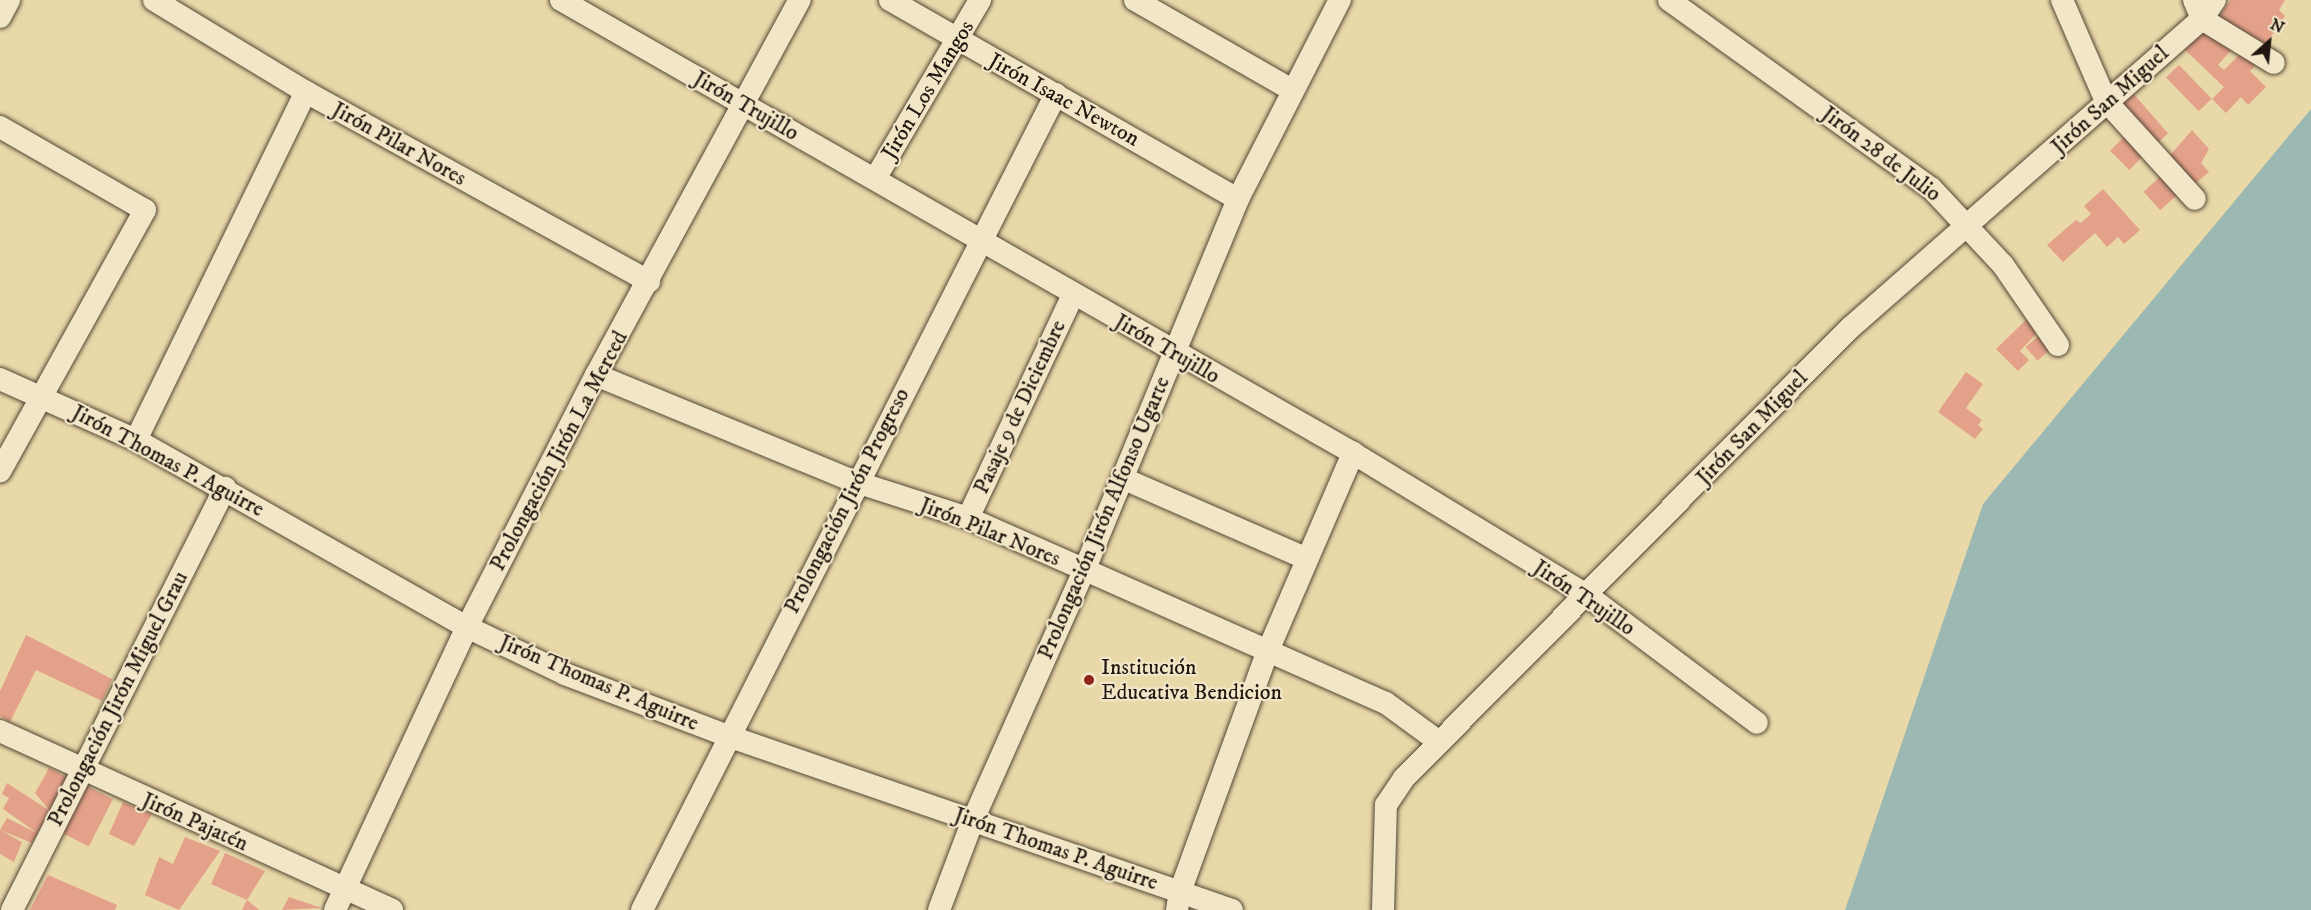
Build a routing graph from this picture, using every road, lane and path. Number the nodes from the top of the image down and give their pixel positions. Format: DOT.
graph roads {
  1 [pos="9,0"];
  2 [pos="154,0"];
  3 [pos="561,0"];
  4 [pos="800,0"];
  5 [pos="890,0"];
  6 [pos="980,0"];
  7 [pos="1136,0"];
  8 [pos="1340,0"];
  9 [pos="1669,0"];
  10 [pos="2062,0"];
  11 [pos="2204,6"];
  12 [pos="0,17"];
  13 [pos="959,42"];
  14 [pos="2274,63"];
  15 [pos="1292,90"];
  16 [pos="306,92"];
  17 [pos="1056,94"];
  18 [pos="2106,101"];
  19 [pos="745,106"];
  20 [pos="0,127"];
  21 [pos="875,179"];
  22 [pos="1238,199"];
  23 [pos="2195,199"];
  24 [pos="1968,225"];
  25 [pos="979,242"];
  26 [pos="649,281"];
  27 [pos="1073,295"];
  28 [pos="2058,345"];
  29 [pos="1173,353"];
  30 [pos="596,375"];
  31 [pos="0,379"];
  32 [pos="42,397"];
  33 [pos="136,440"];
  34 [pos="1353,453"];
  35 [pos="0,472"];
  36 [pos="1122,478"];
  37 [pos="856,482"];
  38 [pos="225,488"];
  39 [pos="968,518"];
  40 [pos="1305,558"];
  41 [pos="1084,571"];
  42 [pos="1588,596"];
  43 [pos="467,627"];
  44 [pos="1267,652"];
  45 [pos="1757,723"];
  46 [pos="0,731"];
  47 [pos="728,736"];
  48 [pos="1438,741"];
  49 [pos="81,771"];
  50 [pos="973,820"];
  51 [pos="340,900"];
  52 [pos="1178,901"];
  53 [pos="12,910"];
  54 [pos="392,910"];
  55 [pos="642,910"];
  56 [pos="939,910"];
  57 [pos="1232,910"];
  58 [pos="1383,910"];
  1 -- 12 [label="street"];
  2 -- 16 [label="street, Jirón Pilar Nores"];
  3 -- 19 [label="street, Jirón Trujillo"];
  4 -- 19 [label="street, Prolongación Jirón La Merced"];
  5 -- 13 [label="street, Jirón Isaac Newton"];
  6 -- 13 [label="street, Jirón Los Mangos"];
  7 -- 15 [label="street"];
  8 -- 15 [label="street, Prolongación Jirón Alfonso Ugarte"];
  9 -- 24 [label="street, Jirón 28 de Julio"];
  10 -- 18 [label="street"];
  11 -- 14 [label="street"];
  11 -- 18 [label="street, Jirón San Miguel"];
  13 -- 17 [label="street, Jirón Isaac Newton"];
  13 -- 21 [label="street, Jirón Los Mangos"];
  15 -- 22 [label="street, Prolongación Jirón Alfonso Ugarte"];
  16 -- 26 [label="street, Jirón Pilar Nores"];
  16 -- 33 [label="street"];
  17 -- 22 [label="street, Jirón Isaac Newton"];
  17 -- 25 [label="street, Prolongación Jirón Progreso"];
  18 -- 23 [label="street"];
  18 -- 24 [label="street, Jirón San Miguel"];
  19 -- 21 [label="street, Jirón Trujillo"];
  19 -- 26 [label="street, Prolongación Jirón La Merced"];
  20 -- 32 [label="street"];
  21 -- 25 [label="street, Jirón Trujillo"];
  22 -- 29 [label="street, Prolongación Jirón Alfonso Ugarte"];
  24 -- 28 [label="street, Jirón 28 de Julio"];
  24 -- 42 [label="street, Jirón San Miguel"];
  25 -- 27 [label="street, Jirón Trujillo"];
  25 -- 37 [label="street, Prolongación Jirón Progreso"];
  26 -- 30 [label="street, Prolongación Jirón La Merced"];
  27 -- 29 [label="street, Jirón Trujillo"];
  27 -- 39 [label="street, Pasaje 9 de Diciembre"];
  29 -- 34 [label="street, Jirón Trujillo"];
  29 -- 36 [label="street, Prolongación Jirón Alfonso Ugarte"];
  30 -- 37 [label="street, Jirón Pilar Nores"];
  30 -- 43 [label="street, Prolongación Jirón La Merced"];
  31 -- 32 [label="street, Jirón Thomas P. Aguirre"];
  32 -- 33 [label="street, Jirón Thomas P. Aguirre"];
  32 -- 35 [label="street"];
  33 -- 38 [label="street, Jirón Thomas P. Aguirre"];
  34 -- 40 [label="street"];
  34 -- 42 [label="street, Jirón Trujillo"];
  36 -- 40 [label="street"];
  36 -- 41 [label="street, Prolongación Jirón Alfonso Ugarte"];
  37 -- 39 [label="street, Jirón Pilar Nores"];
  37 -- 47 [label="street, Prolongación Jirón Progreso"];
  38 -- 43 [label="street, Jirón Thomas P. Aguirre"];
  38 -- 49 [label="street, Prolongación Jirón Miguel Grau"];
  39 -- 41 [label="street, Jirón Pilar Nores"];
  40 -- 44 [label="street"];
  41 -- 44 [label="street, Jirón Pilar Nores"];
  41 -- 50 [label="street, Prolongación Jirón Alfonso Ugarte"];
  42 -- 45 [label="street, Jirón Trujillo"];
  42 -- 48 [label="street, Jirón San Miguel"];
  43 -- 47 [label="street, Jirón Thomas P. Aguirre"];
  43 -- 51 [label="street, Prolongación Jirón La Merced"];
  44 -- 48 [label="street, Jirón Pilar Nores"];
  44 -- 52 [label="street"];
  46 -- 49 [label="street, Jirón Pajatén"];
  47 -- 50 [label="street, Jirón Thomas P. Aguirre"];
  47 -- 55 [label="street, Prolongación Jirón Progreso"];
  48 -- 58 [label="street, Jirón San Miguel"];
  49 -- 51 [label="street, Jirón Pajatén"];
  49 -- 53 [label="street, Prolongación Jirón Miguel Grau"];
  50 -- 52 [label="street, Jirón Thomas P. Aguirre"];
  50 -- 56 [label="street, Prolongación Jirón Alfonso Ugarte"];
  51 -- 54 [label="street, Jirón Pajatén"];
  52 -- 57 [label="street, Jirón Thomas P. Aguirre"];
}
